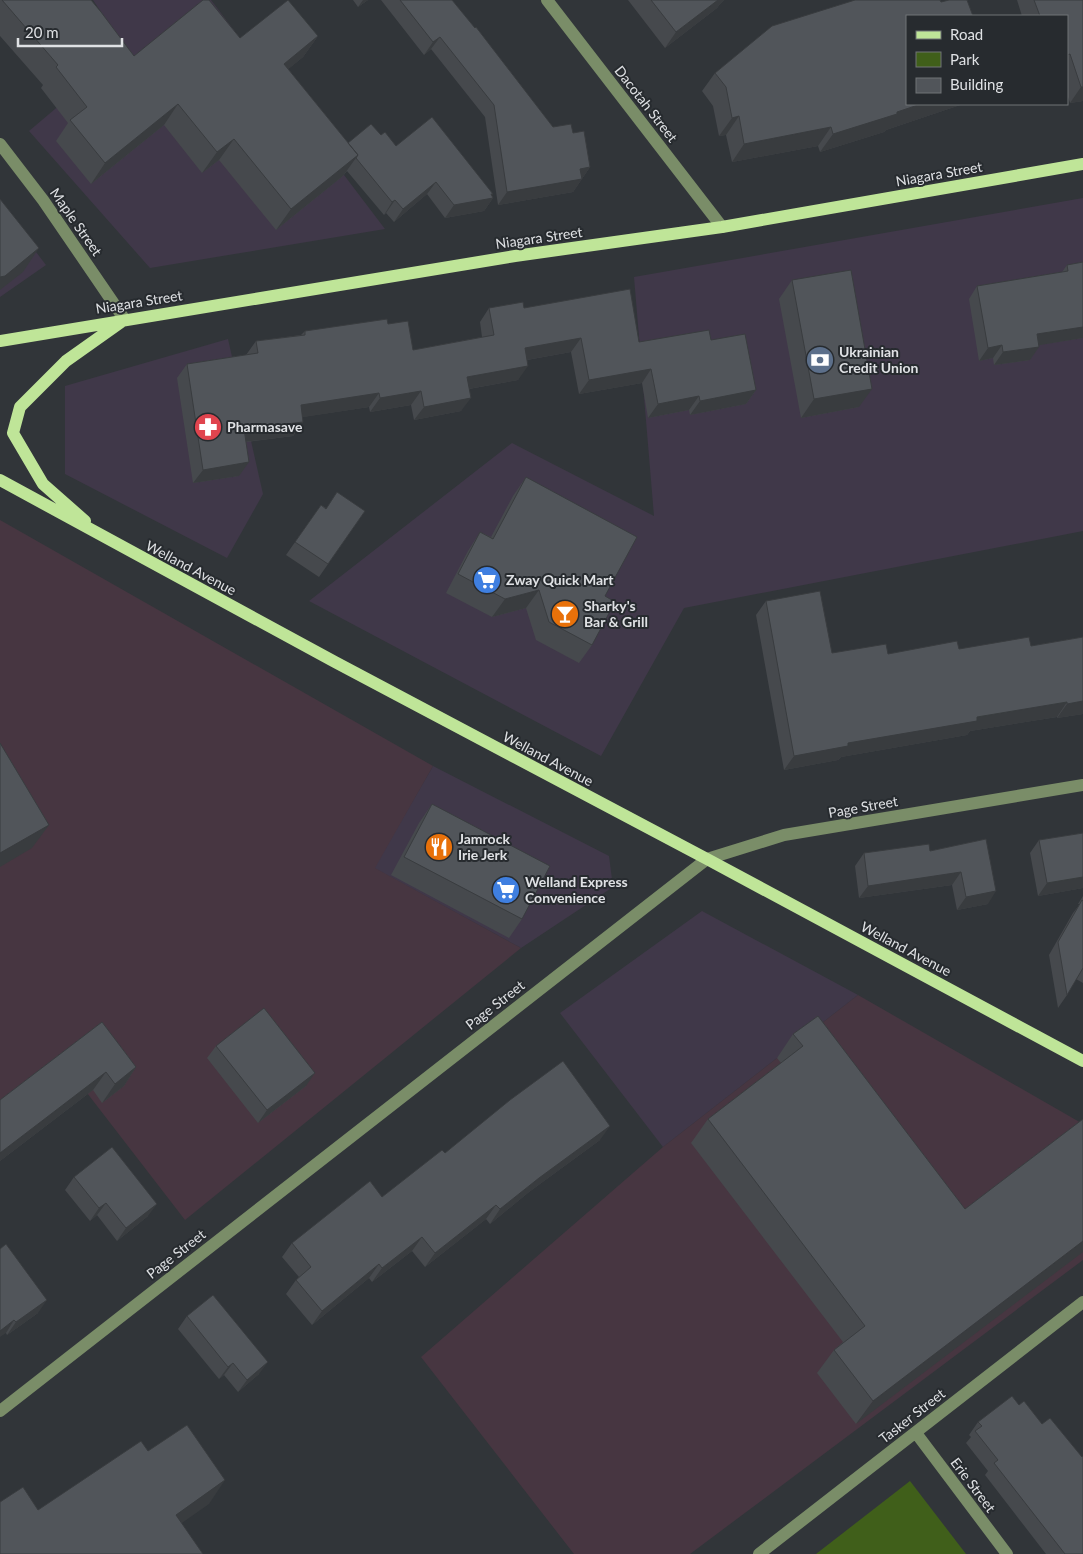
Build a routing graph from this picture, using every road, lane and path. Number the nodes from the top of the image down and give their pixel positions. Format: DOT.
graph roads {
  1 [pos="547,0"];
  2 [pos="0,144"];
  3 [pos="1083,164"];
  4 [pos="722,227"];
  5 [pos="125,320"];
  6 [pos="0,341"];
  7 [pos="0,480"];
  8 [pos="102,536"];
  9 [pos="1083,785"];
  10 [pos="707,859"];
  11 [pos="1083,1062"];
  12 [pos="1083,1302"];
  13 [pos="0,1411"];
  14 [pos="916,1433"];
  15 [pos="759,1554"];
  16 [pos="1007,1554"];
  1 -- 4 [label="street, Dacotah Street"];
  2 -- 5 [label="street, Maple Street"];
  3 -- 4 [label="main road, Niagara Street"];
  4 -- 5 [label="main road, Niagara Street"];
  5 -- 6 [label="main road, Niagara Street"];
  5 -- 8 [label="main road"];
  7 -- 8 [label="main road, Welland Avenue"];
  8 -- 10 [label="main road, Welland Avenue"];
  9 -- 10 [label="street, Page Street"];
  10 -- 11 [label="main road, Welland Avenue"];
  10 -- 13 [label="street, Page Street"];
  12 -- 14 [label="street, Tasker Street"];
  14 -- 15 [label="street, Tasker Street"];
  14 -- 16 [label="street, Erie Street"];
}
